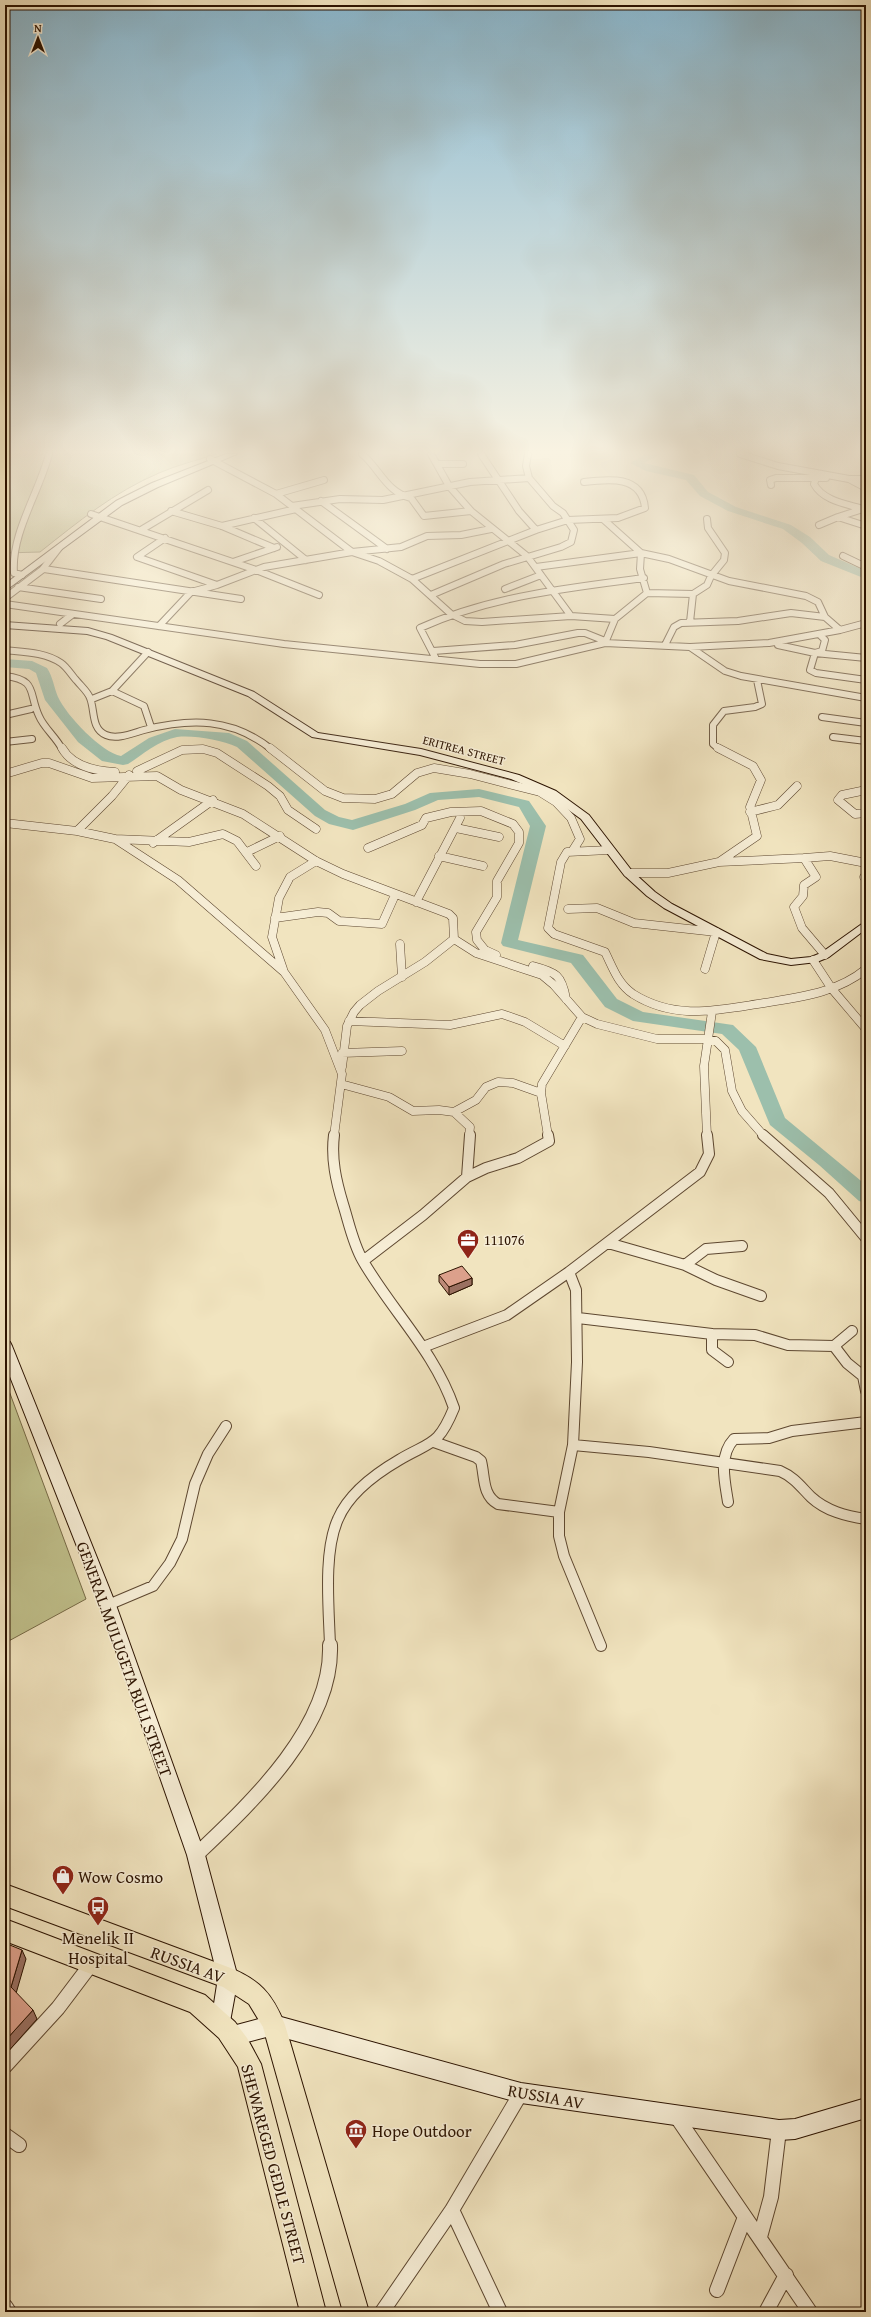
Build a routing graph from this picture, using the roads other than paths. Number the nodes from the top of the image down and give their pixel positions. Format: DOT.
graph roads {
  1 [pos="12,562"];
  2 [pos="32,562"];
  3 [pos="36,562"];
  4 [pos="51,562"];
  5 [pos="152,562"];
  6 [pos="233,562"];
  7 [pos="288,562"];
  8 [pos="380,562"];
  9 [pos="453,562"];
  10 [pos="512,562"];
  11 [pos="532,562"];
  12 [pos="577,562"];
  13 [pos="640,562"];
  14 [pos="677,562"];
  15 [pos="722,562"];
  16 [pos="856,562"];
  17 [pos="866,567"];
  18 [pos="536,568"];
  19 [pos="44,569"];
  20 [pos="256,570"];
  21 [pos="18,574"];
  22 [pos="541,575"];
  23 [pos="711,576"];
  24 [pos="644,578"];
  25 [pos="5,579"];
  26 [pos="412,579"];
  27 [pos="217,585"];
  28 [pos="18,587"];
  29 [pos="5,588"];
  30 [pos="505,589"];
  31 [pos="551,590"];
  32 [pos="191,592"];
  33 [pos="647,593"];
  34 [pos="693,594"];
  35 [pos="319,595"];
  36 [pos="431,595"];
  37 [pos="5,598"];
  38 [pos="101,599"];
  39 [pos="241,599"];
  40 [pos="5,604"];
  41 [pos="73,614"];
  42 [pos="451,614"];
  43 [pos="571,616"];
  44 [pos="825,617"];
  45 [pos="5,618"];
  46 [pos="615,619"];
  47 [pos="690,622"];
  48 [pos="866,623"];
  49 [pos="60,624"];
  50 [pos="5,625"];
  51 [pos="159,626"];
  52 [pos="840,630"];
  53 [pos="88,631"];
  54 [pos="820,635"];
  55 [pos="605,642"];
  56 [pos="769,643"];
  57 [pos="665,645"];
  58 [pos="690,647"];
  59 [pos="5,650"];
  60 [pos="148,652"];
  61 [pos="814,653"];
  62 [pos="434,654"];
  63 [pos="866,658"];
  64 [pos="5,676"];
  65 [pos="756,680"];
  66 [pos="866,680"];
  67 [pos="112,692"];
  68 [pos="866,698"];
  69 [pos="92,699"];
  70 [pos="31,709"];
  71 [pos="5,715"];
  72 [pos="822,717"];
  73 [pos="866,723"];
  74 [pos="151,727"];
  75 [pos="833,737"];
  76 [pos="32,739"];
  77 [pos="866,741"];
  78 [pos="5,742"];
  79 [pos="5,774"];
  80 [pos="129,775"];
  81 [pos="796,786"];
  82 [pos="866,790"];
  83 [pos="212,800"];
  84 [pos="750,812"];
  85 [pos="866,813"];
  86 [pos="460,818"];
  87 [pos="5,822"];
  88 [pos="456,828"];
  89 [pos="316,830"];
  90 [pos="77,832"];
  91 [pos="280,836"];
  92 [pos="498,837"];
  93 [pos="115,839"];
  94 [pos="153,843"];
  95 [pos="368,848"];
  96 [pos="576,848"];
  97 [pos="609,850"];
  98 [pos="247,852"];
  99 [pos="439,856"];
  100 [pos="804,858"];
  101 [pos="316,861"];
  102 [pos="719,862"];
  103 [pos="866,863"];
  104 [pos="256,866"];
  105 [pos="483,866"];
  106 [pos="628,873"];
  107 [pos="395,895"];
  108 [pos="416,902"];
  109 [pos="568,909"];
  110 [pos="275,918"];
  111 [pos="866,924"];
  112 [pos="716,932"];
  113 [pos="454,939"];
  114 [pos="400,944"];
  115 [pos="825,955"];
  116 [pos="813,960"];
  117 [pos="705,969"];
  118 [pos="866,969"];
  119 [pos="284,972"];
  120 [pos="402,977"];
  121 [pos="832,989"];
  122 [pos="567,1000"];
  123 [pos="712,1014"];
  124 [pos="582,1017"];
  125 [pos="349,1021"];
  126 [pos="866,1029"];
  127 [pos="706,1039"];
  128 [pos="565,1046"];
  129 [pos="402,1051"];
  130 [pos="342,1053"];
  131 [pos="342,1079"];
  132 [pos="541,1093"];
  133 [pos="454,1112"];
  134 [pos="467,1177"];
  135 [pos="866,1238"];
  136 [pos="608,1242"];
  137 [pos="742,1246"];
  138 [pos="364,1260"];
  139 [pos="685,1265"];
  140 [pos="570,1272"];
  141 [pos="761,1296"];
  142 [pos="578,1318"];
  143 [pos="852,1331"];
  144 [pos="712,1334"];
  145 [pos="5,1346"];
  146 [pos="834,1346"];
  147 [pos="423,1347"];
  148 [pos="728,1362"];
  149 [pos="866,1391"];
  150 [pos="866,1422"];
  151 [pos="226,1426"];
  152 [pos="434,1442"];
  153 [pos="573,1445"];
  154 [pos="725,1464"];
  155 [pos="728,1502"];
  156 [pos="559,1512"];
  157 [pos="866,1519"];
  158 [pos="108,1605"];
  159 [pos="602,1646"];
  160 [pos="196,1855"];
  161 [pos="5,1895"];
  162 [pos="5,1930"];
  163 [pos="92,1963"];
  164 [pos="228,1978"];
  165 [pos="274,2025"];
  166 [pos="227,2029"];
  167 [pos="5,2066"];
  168 [pos="521,2093"];
  169 [pos="866,2108"];
  170 [pos="675,2115"];
  171 [pos="779,2130"];
  172 [pos="5,2135"];
  173 [pos="19,2145"];
  174 [pos="452,2210"];
  175 [pos="745,2217"];
  176 [pos="760,2236"];
  177 [pos="786,2275"];
  178 [pos="717,2290"];
  179 [pos="5,2306"];
  180 [pos="10,2312"];
  181 [pos="313,2312"];
  182 [pos="356,2312"];
  183 [pos="382,2312"];
  184 [pos="500,2312"];
  185 [pos="766,2312"];
  186 [pos="810,2312"];
  1 -- 21 [label="street"];
  2 -- 21 [label="main road"];
  3 -- 21 [label="main road"];
  4 -- 19 [label="street"];
  5 -- 27 [label="street"];
  6 -- 20 [label="street"];
  7 -- 20 [label="street"];
  8 -- 26 [label="street"];
  9 -- 26 [label="street"];
  10 -- 36 [label="street"];
  11 -- 18 [label="street"];
  12 -- 18 [label="street"];
  13 -- 24 [label="street"];
  14 -- 23 [label="street"];
  15 -- 23 [label="street"];
  16 -- 17 [label="street"];
  18 -- 22 [label="street"];
  19 -- 28 [label="street"];
  19 -- 32 [label="street"];
  20 -- 27 [label="street"];
  20 -- 35 [label="street"];
  21 -- 25 [label="main road"];
  21 -- 29 [label="main road"];
  22 -- 30 [label="street"];
  22 -- 31 [label="street"];
  23 -- 34 [label="street"];
  23 -- 44 [label="street"];
  24 -- 31 [label="street"];
  24 -- 33 [label="street"];
  26 -- 36 [label="street"];
  27 -- 32 [label="street"];
  28 -- 37 [label="street"];
  28 -- 38 [label="street"];
  31 -- 42 [label="street"];
  31 -- 43 [label="street"];
  32 -- 39 [label="street"];
  32 -- 51 [label="street"];
  33 -- 34 [label="street"];
  33 -- 46 [label="street"];
  34 -- 47 [label="street"];
  36 -- 42 [label="street"];
  40 -- 41 [label="street"];
  41 -- 49 [label="street"];
  41 -- 51 [label="street"];
  42 -- 43 [label="street"];
  42 -- 62 [label="street"];
  43 -- 46 [label="street"];
  44 -- 47 [label="street"];
  44 -- 52 [label="street"];
  45 -- 49 [label="main road"];
  46 -- 55 [label="street"];
  47 -- 57 [label="street"];
  48 -- 52 [label="street"];
  49 -- 53 [label="main road"];
  50 -- 53 [label="main road, ERITREA STREET"];
  51 -- 62 [label="street"];
  52 -- 54 [label="street"];
  53 -- 60 [label="main road, ERITREA STREET"];
  54 -- 56 [label="street"];
  54 -- 61 [label="street"];
  55 -- 57 [label="street"];
  55 -- 62 [label="street"];
  55 -- 62 [label="street"];
  56 -- 58 [label="street"];
  56 -- 61 [label="street"];
  57 -- 58 [label="street"];
  58 -- 65 [label="street"];
  59 -- 74 [label="street"];
  60 -- 67 [label="street"];
  60 -- 97 [label="main road, ERITREA STREET"];
  61 -- 63 [label="street"];
  61 -- 66 [label="street"];
  64 -- 89 [label="street"];
  65 -- 68 [label="street"];
  65 -- 84 [label="street"];
  67 -- 69 [label="street"];
  67 -- 74 [label="street"];
  70 -- 71 [label="street"];
  72 -- 73 [label="street"];
  74 -- 96 [label="street"];
  75 -- 77 [label="street"];
  76 -- 78 [label="street"];
  79 -- 80 [label="street"];
  80 -- 83 [label="street"];
  80 -- 90 [label="street"];
  81 -- 84 [label="street"];
  82 -- 85 [label="street"];
  83 -- 91 [label="street"];
  83 -- 94 [label="street"];
  84 -- 102 [label="street"];
  86 -- 88 [label="street"];
  87 -- 90 [label="street"];
  88 -- 92 [label="street"];
  88 -- 99 [label="street"];
  90 -- 93 [label="street"];
  91 -- 98 [label="street"];
  91 -- 101 [label="street"];
  93 -- 94 [label="street"];
  93 -- 119 [label="street"];
  94 -- 98 [label="street"];
  95 -- 122 [label="street"];
  96 -- 97 [label="street"];
  96 -- 123 [label="street"];
  97 -- 106 [label="main road, ERITREA STREET"];
  98 -- 104 [label="street"];
  99 -- 105 [label="street"];
  99 -- 108 [label="street"];
  100 -- 102 [label="street"];
  100 -- 103 [label="street"];
  100 -- 115 [label="street"];
  101 -- 107 [label="street"];
  101 -- 110 [label="street"];
  102 -- 106 [label="street"];
  106 -- 112 [label="main road, ERITREA STREET"];
  107 -- 108 [label="street"];
  107 -- 110 [label="street"];
  108 -- 113 [label="street"];
  109 -- 112 [label="street"];
  110 -- 119 [label="street"];
  111 -- 115 [label="main road, ERITREA STREET"];
  112 -- 116 [label="main road, ERITREA STREET"];
  112 -- 117 [label="street"];
  113 -- 120 [label="street"];
  113 -- 122 [label="street"];
  114 -- 120 [label="street"];
  115 -- 116 [label="main road, ERITREA STREET"];
  116 -- 121 [label="street"];
  118 -- 121 [label="street"];
  119 -- 131 [label="street"];
  120 -- 125 [label="street"];
  121 -- 123 [label="street"];
  121 -- 126 [label="street"];
  122 -- 124 [label="street"];
  123 -- 127 [label="street"];
  124 -- 127 [label="street"];
  124 -- 128 [label="street"];
  125 -- 128 [label="street"];
  125 -- 130 [label="street"];
  127 -- 135 [label="street"];
  127 -- 136 [label="street"];
  128 -- 132 [label="street"];
  129 -- 130 [label="street"];
  130 -- 131 [label="street"];
  131 -- 133 [label="street"];
  131 -- 138 [label="street"];
  132 -- 133 [label="street"];
  132 -- 134 [label="street"];
  133 -- 134 [label="street"];
  134 -- 138 [label="street"];
  136 -- 139 [label="street"];
  136 -- 140 [label="street"];
  137 -- 139 [label="street"];
  138 -- 147 [label="street"];
  139 -- 141 [label="street"];
  140 -- 142 [label="street"];
  140 -- 147 [label="street"];
  142 -- 144 [label="street"];
  142 -- 153 [label="street"];
  143 -- 146 [label="street"];
  144 -- 146 [label="street"];
  144 -- 148 [label="street"];
  145 -- 158 [label="main road, GENERAL MULUGETA BULI STREET"];
  146 -- 149 [label="street"];
  147 -- 152 [label="street"];
  150 -- 154 [label="street"];
  151 -- 158 [label="street"];
  152 -- 156 [label="street"];
  152 -- 160 [label="street"];
  153 -- 154 [label="street"];
  153 -- 156 [label="street"];
  154 -- 155 [label="street"];
  154 -- 157 [label="street"];
  156 -- 159 [label="street"];
  158 -- 160 [label="main road, GENERAL MULUGETA BULI STREET"];
  160 -- 164 [label="main road, GENERAL MULUGETA BULI STREET"];
  161 -- 164 [label="main road, RUSSIA AV"];
  162 -- 163 [label="main road"];
  163 -- 166 [label="main road"];
  163 -- 167 [label="street"];
  164 -- 165 [label="main road, RUSSIA AV"];
  164 -- 166 [label="main road"];
  165 -- 166 [label="main road"];
  165 -- 168 [label="main road, RUSSIA AV"];
  165 -- 182 [label="main road"];
  166 -- 181 [label="main road, SHEWAREGED GEDLE STREET"];
  168 -- 170 [label="main road, RUSSIA AV"];
  168 -- 174 [label="street"];
  169 -- 171 [label="main road, RUSSIA AV"];
  170 -- 171 [label="main road, RUSSIA AV"];
  170 -- 175 [label="street"];
  171 -- 176 [label="street"];
  172 -- 173 [label="street"];
  174 -- 183 [label="street"];
  174 -- 184 [label="street"];
  175 -- 176 [label="street"];
  175 -- 178 [label="street"];
  176 -- 177 [label="street"];
  177 -- 185 [label="street"];
  177 -- 186 [label="street"];
  179 -- 180 [label="street"];
}
